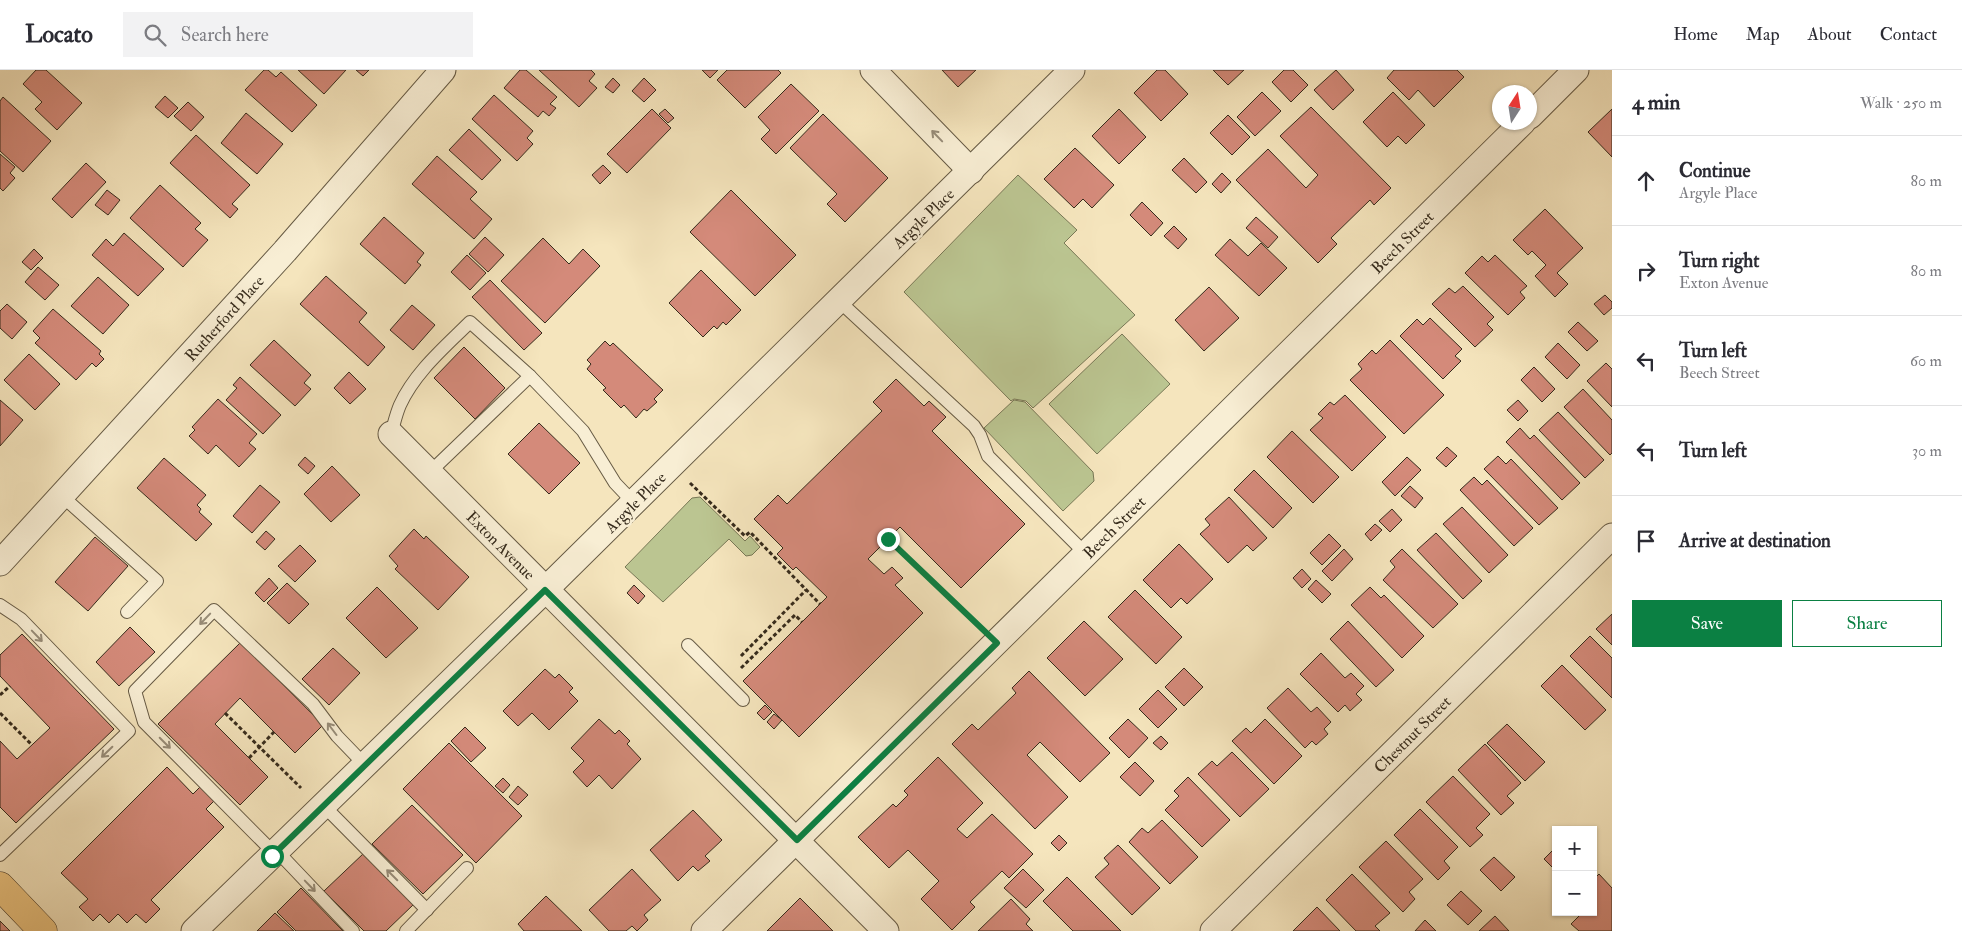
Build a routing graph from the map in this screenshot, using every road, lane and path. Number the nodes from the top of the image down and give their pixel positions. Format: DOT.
graph roads {
  1 [pos="443,70"];
  2 [pos="873,70"];
  3 [pos="1072,70"];
  4 [pos="1576,70"];
  5 [pos="1537,109"];
  6 [pos="1515,130"];
  7 [pos="971,171"];
  8 [pos="839,301"];
  9 [pos="530,376"];
  10 [pos="391,434"];
  11 [pos="672,466"];
  12 [pos="430,473"];
  13 [pos="62,496"];
  14 [pos="634,503"];
  15 [pos="1612,536"];
  16 [pos="888,539"];
  17 [pos="1086,554"];
  18 [pos="0,563"];
  19 [pos="545,590"];
  20 [pos="806,590"];
  21 [pos="820,604"];
  22 [pos="0,605"];
  23 [pos="127,612"];
  24 [pos="802,622"];
  25 [pos="764,634"];
  26 [pos="770,640"];
  27 [pos="997,643"];
  28 [pos="688,646"];
  29 [pos="741,656"];
  30 [pos="740,669"];
  31 [pos="10,686"];
  32 [pos="0,695"];
  33 [pos="743,700"];
  34 [pos="0,713"];
  35 [pos="226,713"];
  36 [pos="274,732"];
  37 [pos="32,745"];
  38 [pos="260,747"];
  39 [pos="249,758"];
  40 [pos="365,765"];
  41 [pos="322,807"];
  42 [pos="797,840"];
  43 [pos="276,852"];
  44 [pos="0,856"];
  45 [pos="467,868"];
  46 [pos="0,886"];
  47 [pos="427,910"];
  48 [pos="43,931"];
  49 [pos="194,931"];
  50 [pos="353,931"];
  51 [pos="406,931"];
  52 [pos="704,931"];
  53 [pos="886,931"];
  54 [pos="1213,931"];
  1 -- 13 [label="street, Rutherford Place"];
  7 -- 2 [label="street, one-way"];
  3 -- 7 [label="street, Argyle Place"];
  4 -- 5 [label="street"];
  6 -- 17 [label="street, Beech Street"];
  7 -- 8 [label="street, Argyle Place"];
  8 -- 11 [label="street, Argyle Place"];
  8 -- 17 [label="lane"];
  9 -- 10 [label="lane"];
  9 -- 12 [label="lane"];
  9 -- 14 [label="lane"];
  10 -- 12 [label="street, Exton Avenue"];
  11 -- 14 [label="street, Argyle Place"];
  11 -- 20 [label="path"];
  12 -- 19 [label="street, Exton Avenue"];
  13 -- 18 [label="street, Rutherford Place"];
  13 -- 23 [label="lane"];
  14 -- 19 [label="street, Argyle Place"];
  15 -- 54 [label="street, Chestnut Street"];
  16 -- 27 [label="path"];
  17 -- 27 [label="street, Beech Street"];
  19 -- 40 [label="street, Argyle Place"];
  19 -- 42 [label="street, Exton Avenue"];
  20 -- 21 [label="path"];
  20 -- 25 [label="path"];
  22 -- 44 [label="lane, one-way"];
  24 -- 26 [label="path"];
  25 -- 26 [label="path"];
  25 -- 29 [label="path"];
  26 -- 30 [label="path"];
  27 -- 42 [label="street, Beech Street"];
  28 -- 33 [label="lane"];
  31 -- 32 [label="path"];
  34 -- 37 [label="path"];
  35 -- 38 [label="path"];
  36 -- 38 [label="path"];
  38 -- 39 [label="path"];
  38 -- 41 [label="path"];
  40 -- 41 [label="street, Argyle Place"];
  40 -- 43 [label="lane, one-way"];
  41 -- 43 [label="street, Argyle Place"];
  47 -- 41 [label="lane, one-way"];
  42 -- 52 [label="street, Beech Street"];
  42 -- 53 [label="street, Exton Avenue"];
  43 -- 49 [label="street, Argyle Place"];
  43 -- 50 [label="lane, one-way"];
  45 -- 47 [label="lane"];
  46 -- 48 [label="main road"];
  47 -- 51 [label="lane"];
}
